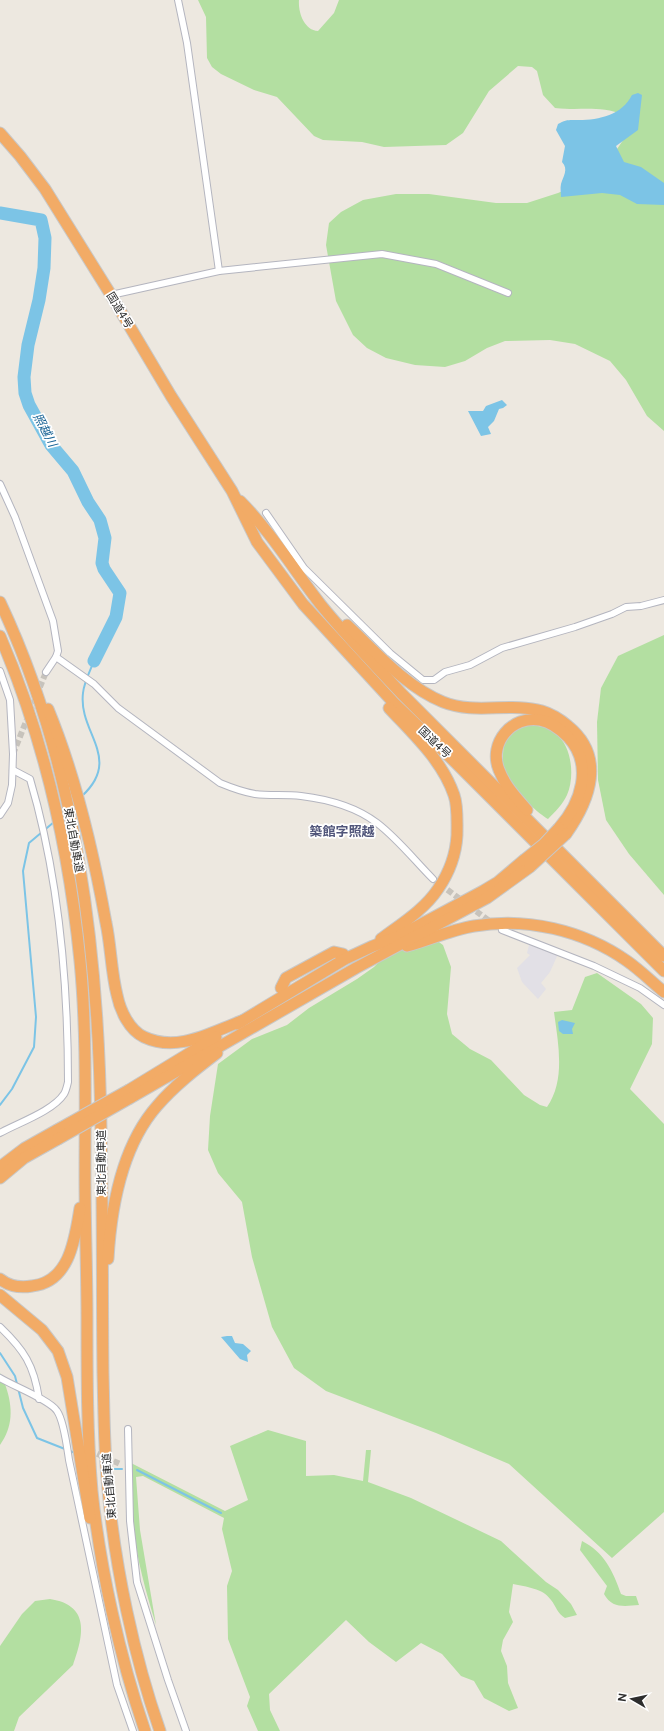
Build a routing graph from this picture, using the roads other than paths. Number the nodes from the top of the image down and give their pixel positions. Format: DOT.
graph roads {
  1 [pos="178,0"];
  2 [pos="0,134"];
  3 [pos="219,271"];
  4 [pos="508,292"];
  5 [pos="111,295"];
  6 [pos="0,484"];
  7 [pos="232,491"];
  8 [pos="266,513"];
  9 [pos="293,560"];
  10 [pos="279,572"];
  11 [pos="664,600"];
  12 [pos="0,602"];
  13 [pos="303,604"];
  14 [pos="323,606"];
  15 [pos="0,636"];
  16 [pos="56,657"];
  17 [pos="0,671"];
  18 [pos="46,672"];
  19 [pos="13,770"];
  20 [pos="66,775"];
  21 [pos="0,815"];
  22 [pos="538,831"];
  23 [pos="563,831"];
  24 [pos="433,879"];
  25 [pos="502,930"];
  26 [pos="373,950"];
  27 [pos="348,955"];
  28 [pos="664,956"];
  29 [pos="664,971"];
  30 [pos="664,992"];
  31 [pos="272,1001"];
  32 [pos="664,1005"];
  33 [pos="242,1021"];
  34 [pos="252,1029"];
  35 [pos="129,1094"];
  36 [pos="0,1133"];
  37 [pos="58,1135"];
  38 [pos="0,1167"];
  39 [pos="0,1178"];
  40 [pos="85,1178"];
  41 [pos="0,1279"];
  42 [pos="0,1295"];
  43 [pos="0,1327"];
  44 [pos="103,1339"];
  45 [pos="0,1378"];
  46 [pos="39,1398"];
  47 [pos="128,1429"];
  48 [pos="66,1438"];
  49 [pos="74,1444"];
  50 [pos="120,1464"];
  51 [pos="127,1464"];
  52 [pos="113,1612"];
  53 [pos="133,1731"];
  54 [pos="145,1731"];
  55 [pos="160,1731"];
  56 [pos="186,1731"];
  1 -- 3 [label="street"];
  2 -- 5 [label="highway, 国道4号"];
  3 -- 4 [label="street"];
  3 -- 5 [label="street"];
  5 -- 7 [label="highway, 国道4号"];
  6 -- 16 [label="street"];
  7 -- 9 [label="highway, 国道4号"];
  7 -- 10 [label="highway, 国道4号"];
  8 -- 9 [label="street"];
  9 -- 10 [label="street"];
  9 -- 11 [label="street"];
  9 -- 14 [label="highway, 国道4号"];
  10 -- 13 [label="highway, 国道4号"];
  12 -- 20 [label="highway"];
  13 -- 26 [label="highway"];
  13 -- 29 [label="highway, 国道4号"];
  14 -- 22 [label="highway, 国道4号"];
  14 -- 23 [label="highway"];
  15 -- 40 [label="highway, 東北自動車道"];
  16 -- 18 [label="street"];
  16 -- 24 [label="street"];
  17 -- 19 [label="street"];
  19 -- 21 [label="street"];
  19 -- 36 [label="street"];
  20 -- 33 [label="highway"];
  20 -- 44 [label="highway, 東北自動車道"];
  22 -- 23 [label="highway"];
  22 -- 28 [label="highway, 国道4号"];
  23 -- 26 [label="highway, bridge"];
  25 -- 32 [label="street"];
  26 -- 27 [label="highway"];
  26 -- 30 [label="highway"];
  26 -- 34 [label="highway"];
  27 -- 31 [label="highway"];
  27 -- 31 [label="highway"];
  31 -- 33 [label="highway"];
  33 -- 35 [label="highway"];
  34 -- 35 [label="highway"];
  34 -- 44 [label="highway"];
  35 -- 37 [label="highway, bridge"];
  37 -- 38 [label="highway"];
  37 -- 39 [label="highway"];
  40 -- 41 [label="highway"];
  40 -- 52 [label="highway, 東北自動車道"];
  42 -- 52 [label="highway"];
  43 -- 46 [label="street"];
  44 -- 55 [label="highway, 東北自動車道"];
  45 -- 46 [label="street"];
  46 -- 48 [label="street"];
  47 -- 51 [label="street"];
  48 -- 49 [label="street"];
  48 -- 53 [label="street"];
  50 -- 51 [label="street"];
  51 -- 56 [label="street"];
  52 -- 54 [label="highway, 東北自動車道"];
}
